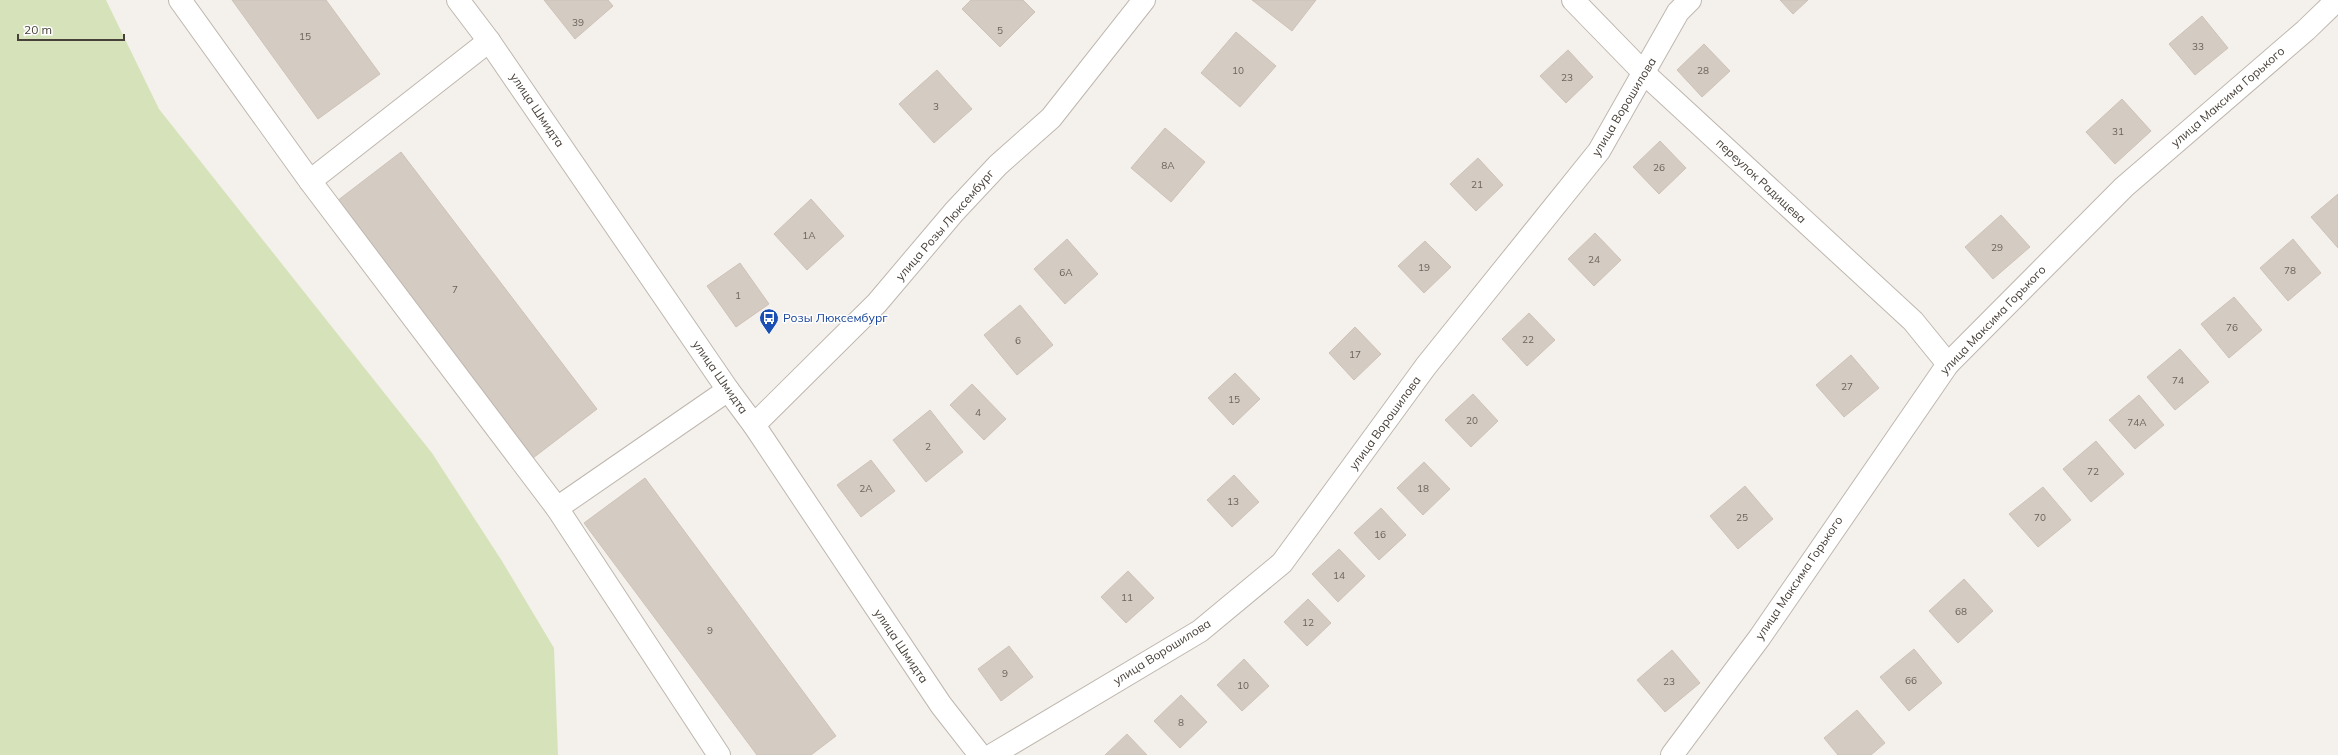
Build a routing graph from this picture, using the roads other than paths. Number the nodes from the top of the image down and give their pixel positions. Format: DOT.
graph roads {
  1 [pos="180,0"];
  2 [pos="458,0"];
  3 [pos="1144,0"];
  4 [pos="1573,0"];
  5 [pos="1690,0"];
  6 [pos="2336,0"];
  7 [pos="489,41"];
  8 [pos="1645,74"];
  9 [pos="310,181"];
  10 [pos="1948,364"];
  11 [pos="728,390"];
  12 [pos="754,425"];
  13 [pos="557,508"];
  14 [pos="719,755"];
  15 [pos="980,755"];
  16 [pos="992,755"];
  17 [pos="1672,755"];
  1 -- 9 [label="street"];
  2 -- 7 [label="street, улица Шмидта"];
  3 -- 12 [label="street, улица Розы Люксембург"];
  4 -- 8 [label="street, переулок Радищева"];
  5 -- 8 [label="street, улица Ворошилова"];
  6 -- 10 [label="street, улица Максима Горького"];
  7 -- 9 [label="street"];
  7 -- 11 [label="street, улица Шмидта"];
  8 -- 10 [label="street, переулок Радищева"];
  8 -- 16 [label="street, улица Ворошилова"];
  9 -- 13 [label="street"];
  10 -- 17 [label="street, улица Максима Горького"];
  11 -- 12 [label="street, улица Шмидта"];
  11 -- 13 [label="street"];
  12 -- 15 [label="street, улица Шмидта"];
  13 -- 14 [label="street"];
}
